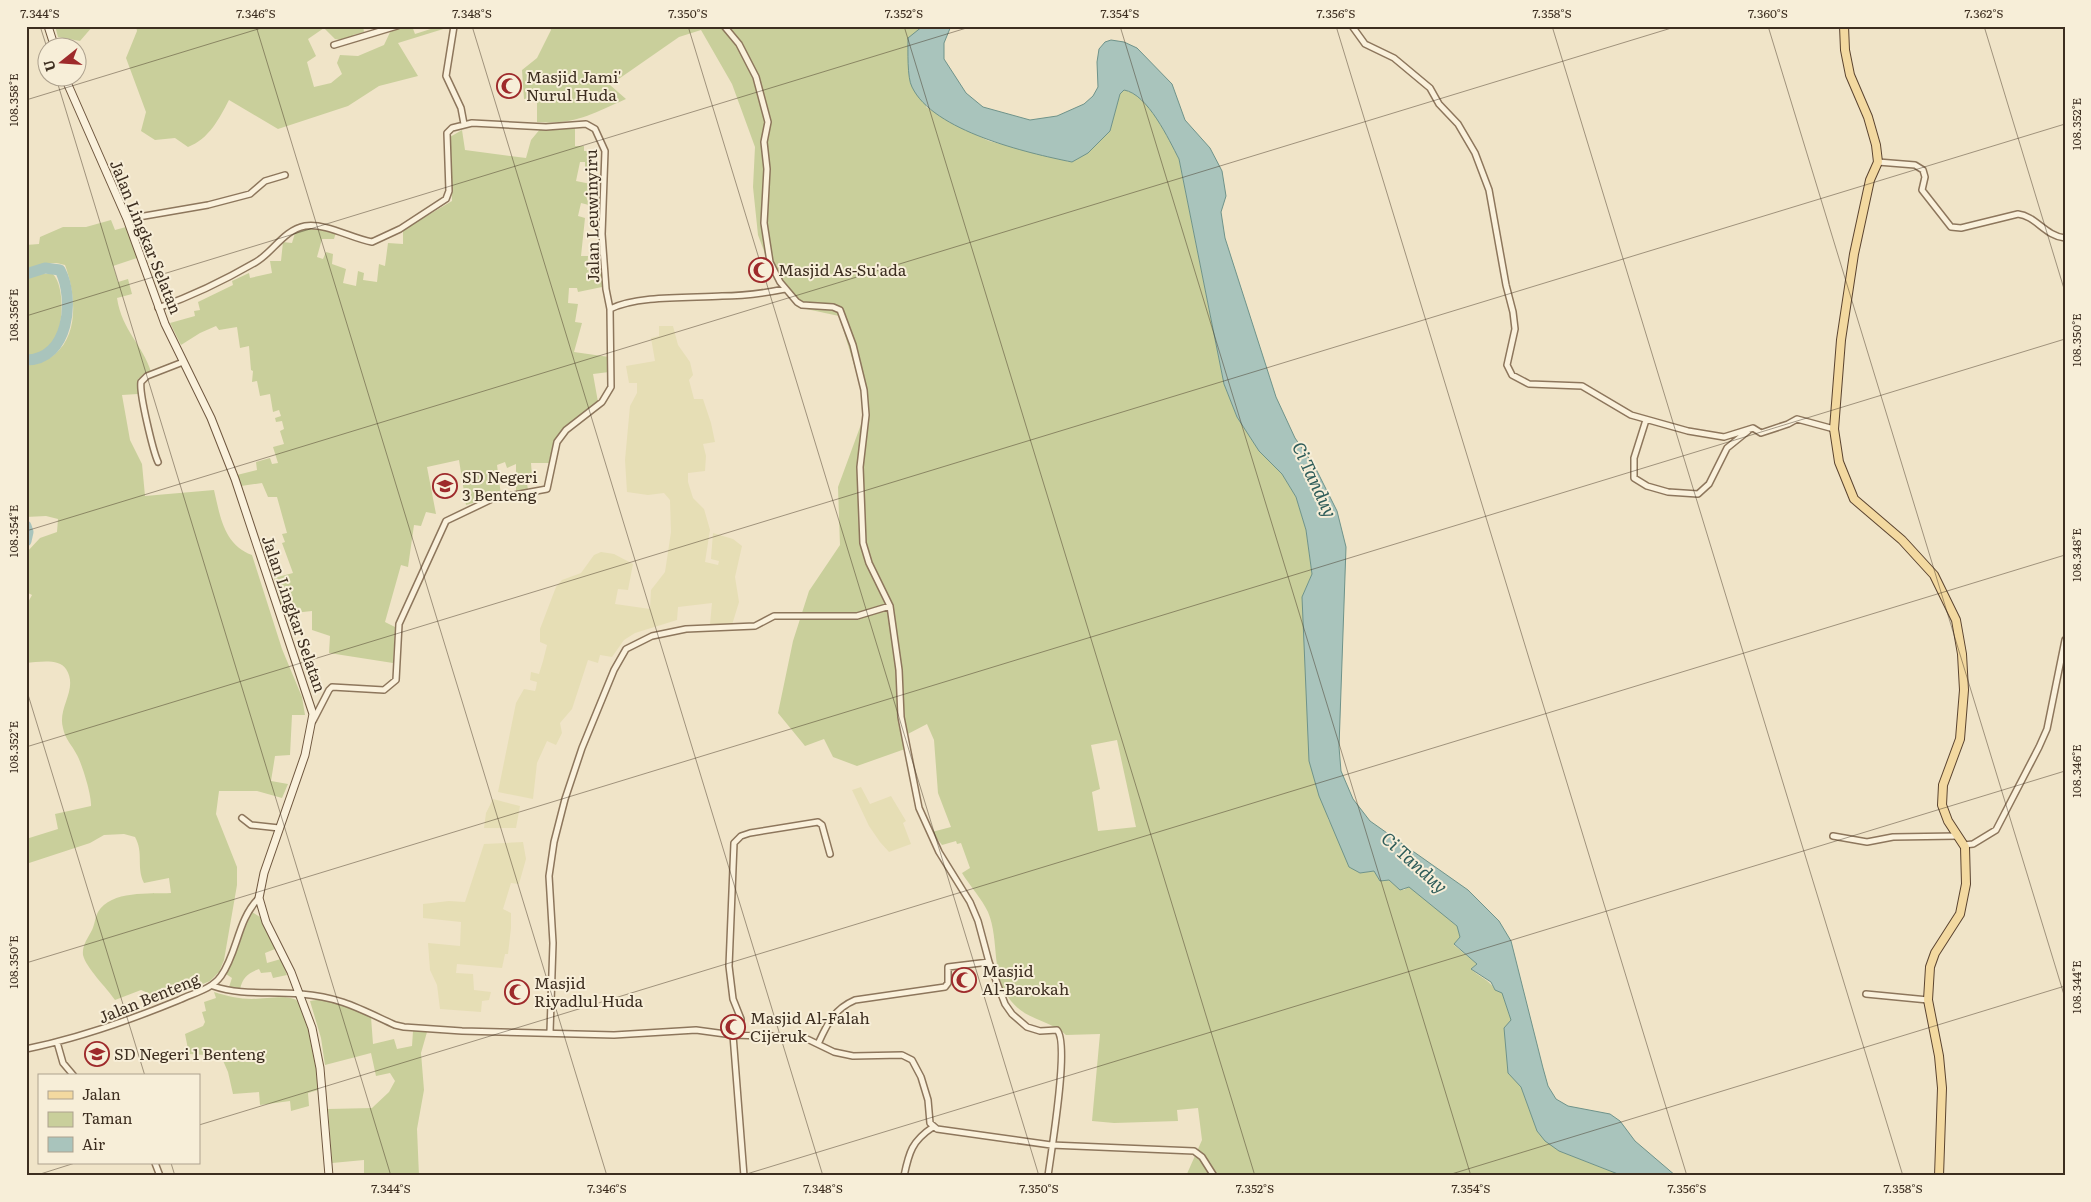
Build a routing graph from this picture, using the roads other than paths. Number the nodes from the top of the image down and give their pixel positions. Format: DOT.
graph roads {
  1 [pos="48,26"];
  2 [pos="397,26"];
  3 [pos="454,26"];
  4 [pos="724,26"];
  5 [pos="1352,26"];
  6 [pos="1844,26"];
  7 [pos="52,38"];
  8 [pos="334,44"];
  9 [pos="69,88"];
  10 [pos="464,124"];
  11 [pos="1878,162"];
  12 [pos="285,176"];
  13 [pos="127,219"];
  14 [pos="2065,238"];
  15 [pos="785,289"];
  16 [pos="158,308"];
  17 [pos="610,309"];
  18 [pos="183,362"];
  19 [pos="1646,420"];
  20 [pos="1753,428"];
  21 [pos="1834,429"];
  22 [pos="158,462"];
  23 [pos="890,606"];
  24 [pos="2065,640"];
  25 [pos="313,721"];
  26 [pos="242,818"];
  27 [pos="279,828"];
  28 [pos="1834,836"];
  29 [pos="1959,836"];
  30 [pos="1964,845"];
  31 [pos="830,854"];
  32 [pos="259,898"];
  33 [pos="989,962"];
  34 [pos="212,986"];
  35 [pos="301,994"];
  36 [pos="1866,994"];
  37 [pos="1928,1000"];
  38 [pos="550,1032"];
  39 [pos="733,1035"];
  40 [pos="741,1035"];
  41 [pos="57,1042"];
  42 [pos="818,1044"];
  43 [pos="26,1049"];
  44 [pos="72,1074"];
  45 [pos="933,1127"];
  46 [pos="1052,1145"];
  47 [pos="155,1164"];
  48 [pos="160,1176"];
  49 [pos="329,1176"];
  50 [pos="744,1176"];
  51 [pos="904,1176"];
  52 [pos="1048,1176"];
  53 [pos="1214,1176"];
  54 [pos="1938,1176"];
  1 -- 7 [label="street"];
  2 -- 8 [label="street"];
  3 -- 10 [label="street"];
  4 -- 15 [label="street"];
  5 -- 19 [label="street"];
  6 -- 11 [label="main road"];
  9 -- 13 [label="street, Jalan Lingkar Selatan"];
  10 -- 16 [label="street"];
  10 -- 17 [label="street, Jalan Leuwinyiru"];
  11 -- 14 [label="street"];
  11 -- 21 [label="main road"];
  12 -- 13 [label="street"];
  13 -- 16 [label="street, Jalan Lingkar Selatan"];
  15 -- 17 [label="street"];
  15 -- 23 [label="street"];
  16 -- 18 [label="street, Jalan Lingkar Selatan"];
  17 -- 25 [label="street, Jalan Leuwinyiru"];
  18 -- 22 [label="street"];
  18 -- 25 [label="street, Jalan Lingkar Selatan"];
  19 -- 20 [label="street"];
  19 -- 20 [label="street"];
  20 -- 21 [label="street"];
  21 -- 29 [label="main road"];
  23 -- 33 [label="street"];
  23 -- 38 [label="street"];
  24 -- 30 [label="street"];
  25 -- 27 [label="street, Jalan Lingkar Selatan"];
  26 -- 27 [label="street"];
  27 -- 32 [label="street, Jalan Lingkar Selatan"];
  28 -- 29 [label="street"];
  29 -- 30 [label="main road"];
  30 -- 37 [label="main road"];
  31 -- 40 [label="street"];
  32 -- 34 [label="street, Jalan Benteng"];
  32 -- 35 [label="street, Jalan Lingkar Selatan"];
  33 -- 42 [label="street"];
  33 -- 46 [label="street"];
  34 -- 35 [label="street"];
  34 -- 41 [label="street, Jalan Benteng"];
  35 -- 38 [label="street"];
  35 -- 49 [label="street, Jalan Lingkar Selatan"];
  36 -- 37 [label="street"];
  37 -- 54 [label="main road"];
  38 -- 39 [label="street"];
  39 -- 40 [label="street"];
  39 -- 50 [label="street"];
  40 -- 42 [label="street"];
  41 -- 43 [label="street, Jalan Benteng"];
  41 -- 44 [label="street"];
  42 -- 45 [label="street"];
  45 -- 46 [label="street"];
  45 -- 51 [label="street"];
  46 -- 52 [label="street"];
  46 -- 53 [label="street"];
  47 -- 48 [label="street"];
}
